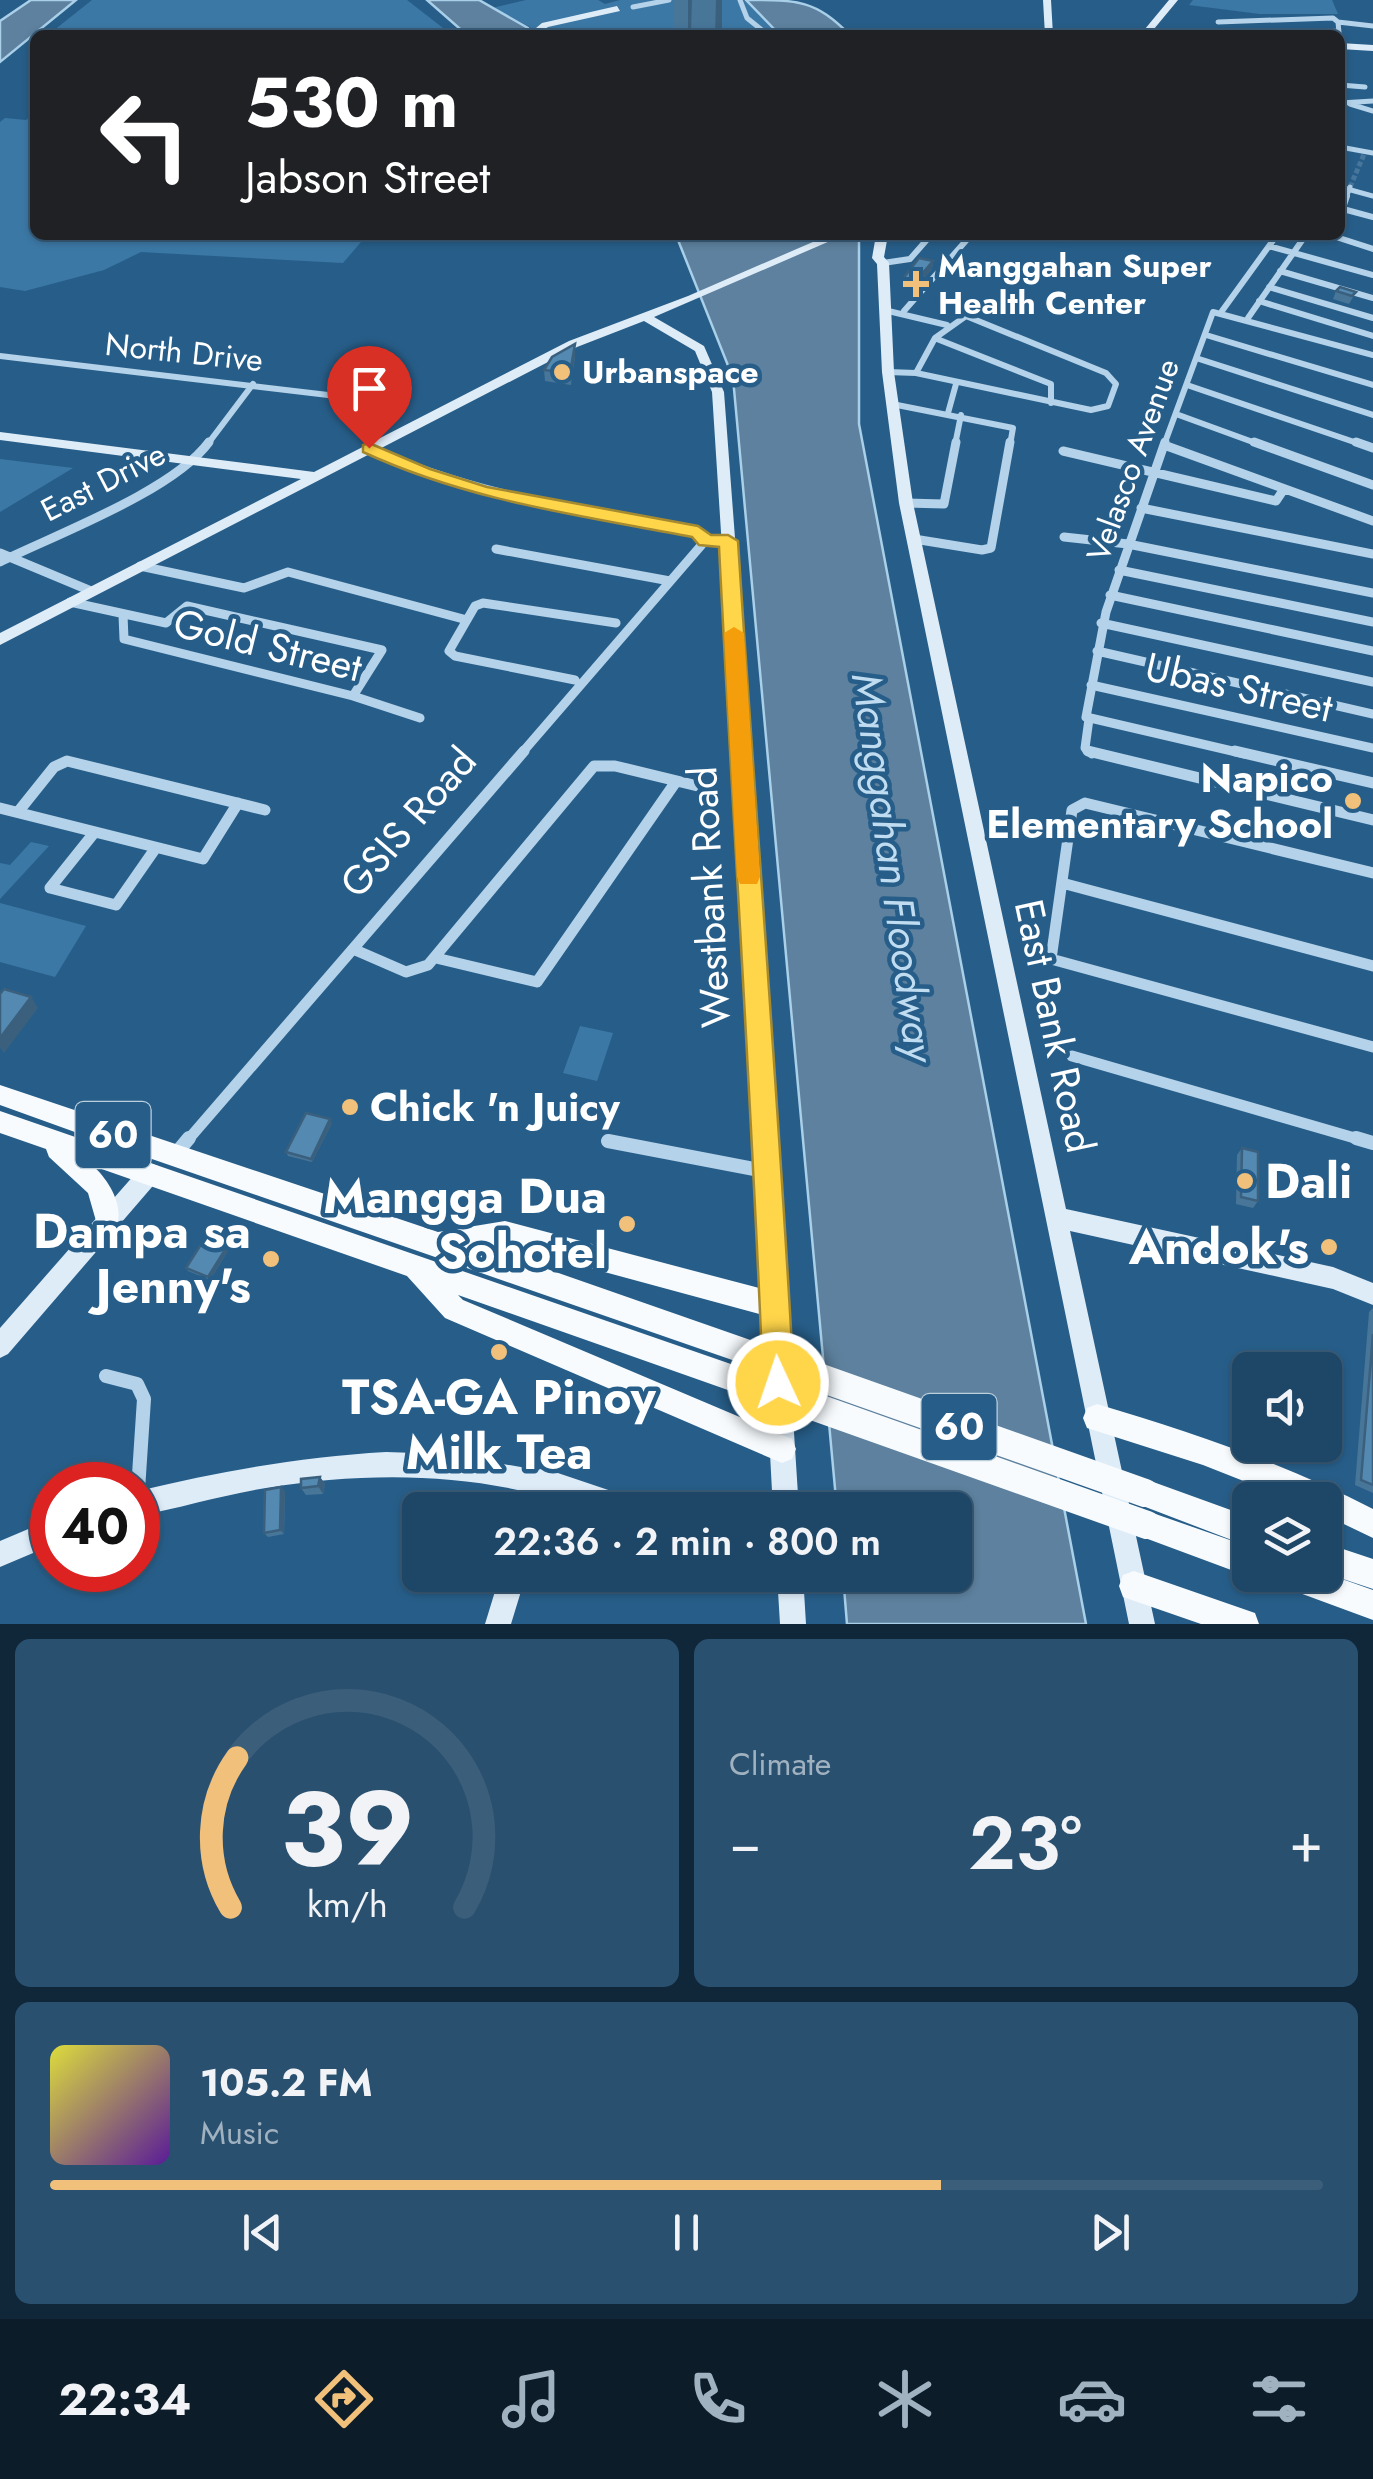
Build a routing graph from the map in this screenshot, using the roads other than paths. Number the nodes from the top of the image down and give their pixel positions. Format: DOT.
graph roads {
  1 [pos="669,0"];
  2 [pos="740,0"];
  3 [pos="1047,0"];
  4 [pos="1174,0"];
  5 [pos="614,5"];
  6 [pos="633,6"];
  7 [pos="1338,22"];
  8 [pos="1373,26"];
  9 [pos="541,30"];
  10 [pos="762,30"];
  11 [pos="1052,30"];
  12 [pos="1148,30"];
  13 [pos="1225,30"];
  14 [pos="1339,30"];
  15 [pos="1345,46"];
  16 [pos="1373,48"];
  17 [pos="1368,70"];
  18 [pos="1345,86"];
  19 [pos="1373,101"];
  20 [pos="1345,104"];
  21 [pos="1350,104"];
  22 [pos="1373,111"];
  23 [pos="1345,149"];
  24 [pos="1373,153"];
  25 [pos="1345,188"];
  26 [pos="1350,188"];
  27 [pos="1373,196"];
  28 [pos="1345,204"];
  29 [pos="1345,213"];
  30 [pos="1373,217"];
  31 [pos="1345,239"];
  32 [pos="827,240"];
  33 [pos="881,240"];
  34 [pos="892,240"];
  35 [pos="926,240"];
  36 [pos="967,240"];
  37 [pos="1273,240"];
  38 [pos="1304,240"];
  39 [pos="1269,246"];
  40 [pos="1373,248"];
  41 [pos="1293,253"];
  42 [pos="883,263"];
  43 [pos="1280,271"];
  44 [pos="1373,275"];
  45 [pos="1269,287"];
  46 [pos="1373,298"];
  47 [pos="1259,301"];
  48 [pos="884,310"];
  49 [pos="904,311"];
  50 [pos="1222,311"];
  51 [pos="645,317"];
  52 [pos="1248,318"];
  53 [pos="1373,318"];
  54 [pos="947,324"];
  55 [pos="1206,335"];
  56 [pos="1373,336"];
  57 [pos="937,339"];
  58 [pos="1373,355"];
  59 [pos="0,356"];
  60 [pos="1196,358"];
  61 [pos="888,372"];
  62 [pos="916,373"];
  63 [pos="253,384"];
  64 [pos="956,384"];
  65 [pos="1373,384"];
  66 [pos="1187,386"];
  67 [pos="362,398"];
  68 [pos="1052,403"];
  69 [pos="892,404"];
  70 [pos="948,413"];
  71 [pos="1176,414"];
  72 [pos="961,415"];
  73 [pos="1373,415"];
  74 [pos="0,436"];
  75 [pos="1164,445"];
  76 [pos="0,447"];
  77 [pos="369,448"];
  78 [pos="1373,448"];
  79 [pos="1063,451"];
  80 [pos="190,464"];
  81 [pos="1152,470"];
  82 [pos="314,476"];
  83 [pos="298,484"];
  84 [pos="1373,485"];
  85 [pos="1284,489"];
  86 [pos="906,503"];
  87 [pos="1141,508"];
  88 [pos="1373,521"];
  89 [pos="1064,538"];
  90 [pos="914,539"];
  91 [pos="706,541"];
  92 [pos="728,541"];
  93 [pos="1128,544"];
  94 [pos="496,549"];
  95 [pos="1373,554"];
  96 [pos="3,557"];
  97 [pos="140,566"];
  98 [pos="1119,570"];
  99 [pos="670,581"];
  100 [pos="91,591"];
  101 [pos="1373,592"];
  102 [pos="1110,595"];
  103 [pos="70,602"];
  104 [pos="123,615"];
  105 [pos="467,620"];
  106 [pos="616,622"];
  107 [pos="1373,622"];
  108 [pos="1101,623"];
  109 [pos="0,640"];
  110 [pos="1097,651"];
  111 [pos="1373,651"];
  112 [pos="575,680"];
  113 [pos="1373,682"];
  114 [pos="1091,684"];
  115 [pos="353,696"];
  116 [pos="1373,714"];
  117 [pos="420,718"];
  118 [pos="1088,718"];
  119 [pos="1373,748"];
  120 [pos="675,783"];
  121 [pos="1373,783"];
  122 [pos="710,789"];
  123 [pos="238,804"];
  124 [pos="0,808"];
  125 [pos="265,810"];
  126 [pos="18,812"];
  127 [pos="1373,820"];
  128 [pos="94,833"];
  129 [pos="155,849"];
  130 [pos="1373,873"];
  131 [pos="1062,883"];
  132 [pos="353,949"];
  133 [pos="436,958"];
  134 [pos="1373,966"];
  135 [pos="1373,1047"];
  136 [pos="1072,1056"];
  137 [pos="0,1095"];
  138 [pos="0,1122"];
  139 [pos="49,1141"];
  140 [pos="608,1141"];
  141 [pos="1373,1143"];
  142 [pos="174,1157"];
  143 [pos="150,1172"];
  144 [pos="769,1172"];
  145 [pos="1057,1218"];
  146 [pos="108,1220"];
  147 [pos="434,1244"];
  148 [pos="411,1263"];
  149 [pos="1373,1294"];
  150 [pos="774,1305"];
  151 [pos="0,1346"];
  152 [pos="106,1376"];
  153 [pos="1097,1418"];
  154 [pos="782,1450"];
  155 [pos="140,1462"];
  156 [pos="543,1480"];
  157 [pos="539,1492"];
  158 [pos="579,1492"];
  159 [pos="785,1492"];
  160 [pos="160,1498"];
  161 [pos="1373,1524"];
  162 [pos="1232,1525"];
  163 [pos="30,1541"];
  164 [pos="0,1554"];
  165 [pos="1232,1556"];
  166 [pos="1342,1564"];
  167 [pos="1373,1574"];
  168 [pos="1134,1586"];
  169 [pos="508,1592"];
  170 [pos="787,1592"];
  171 [pos="1336,1592"];
  172 [pos="1373,1605"];
  173 [pos="498,1624"];
  174 [pos="793,1624"];
  175 [pos="1142,1624"];
  176 [pos="1244,1624"];
  1 -- 6 [label="street"];
  2 -- 10 [label="street"];
  3 -- 11 [label="main road"];
  4 -- 12 [label="main road"];
  5 -- 6 [label="main road"];
  5 -- 9 [label="main road"];
  7 -- 8 [label="street"];
  7 -- 13 [label="street"];
  7 -- 14 [label="street"];
  15 -- 16 [label="main road"];
  17 -- 18 [label="street"];
  19 -- 21 [label="street"];
  20 -- 21 [label="street"];
  21 -- 22 [label="street"];
  23 -- 24 [label="street"];
  25 -- 26 [label="street"];
  26 -- 27 [label="street"];
  26 -- 28 [label="street"];
  29 -- 30 [label="street"];
  31 -- 40 [label="street"];
  32 -- 51 [label="main road"];
  33 -- 42 [label="main road, East Bank Road"];
  34 -- 42 [label="main road, East Bank Road"];
  35 -- 42 [label="street"];
  36 -- 49 [label="street"];
  37 -- 39 [label="street, Velasco Avenue"];
  38 -- 41 [label="street"];
  39 -- 41 [label="street"];
  39 -- 50 [label="street, Velasco Avenue"];
  41 -- 43 [label="street"];
  41 -- 44 [label="street"];
  42 -- 48 [label="main road, East Bank Road"];
  43 -- 45 [label="street"];
  43 -- 46 [label="street"];
  45 -- 47 [label="street"];
  45 -- 53 [label="street"];
  47 -- 52 [label="street"];
  47 -- 56 [label="street"];
  48 -- 49 [label="street"];
  48 -- 61 [label="main road, East Bank Road"];
  49 -- 54 [label="street"];
  50 -- 52 [label="street"];
  50 -- 55 [label="street, Velasco Avenue"];
  51 -- 77 [label="main road"];
  51 -- 92 [label="main road, Westbank Road"];
  52 -- 58 [label="street"];
  54 -- 57 [label="street"];
  54 -- 68 [label="street"];
  55 -- 60 [label="street, Velasco Avenue"];
  55 -- 65 [label="street"];
  57 -- 62 [label="street"];
  57 -- 68 [label="street"];
  59 -- 63 [label="street, North Drive"];
  60 -- 66 [label="street, Velasco Avenue"];
  60 -- 73 [label="street"];
  61 -- 62 [label="street"];
  61 -- 69 [label="main road, East Bank Road"];
  62 -- 64 [label="street"];
  63 -- 67 [label="street, North Drive"];
  63 -- 80 [label="street, East Drive"];
  64 -- 68 [label="street"];
  64 -- 70 [label="street"];
  66 -- 71 [label="street, Velasco Avenue"];
  66 -- 78 [label="street"];
  69 -- 70 [label="street"];
  69 -- 86 [label="main road, East Bank Road"];
  70 -- 72 [label="street"];
  71 -- 75 [label="street, Velasco Avenue"];
  71 -- 84 [label="street"];
  72 -- 86 [label="street"];
  72 -- 90 [label="street"];
  74 -- 80 [label="main road"];
  75 -- 81 [label="street, Velasco Avenue"];
  75 -- 85 [label="street"];
  76 -- 80 [label="main road"];
  77 -- 82 [label="main road"];
  77 -- 91 [label="street"];
  79 -- 81 [label="street"];
  80 -- 82 [label="main road"];
  80 -- 83 [label="main road"];
  80 -- 96 [label="street, East Drive"];
  81 -- 85 [label="street"];
  81 -- 87 [label="street, Velasco Avenue"];
  82 -- 83 [label="main road"];
  83 -- 97 [label="main road"];
  85 -- 88 [label="street"];
  86 -- 90 [label="main road, East Bank Road"];
  87 -- 93 [label="street, Velasco Avenue"];
  87 -- 95 [label="street"];
  89 -- 93 [label="street"];
  90 -- 145 [label="main road, East Bank Road"];
  91 -- 92 [label="street"];
  91 -- 99 [label="street, GSIS Road"];
  92 -- 144 [label="main road, Westbank Road"];
  93 -- 98 [label="street, Velasco Avenue"];
  93 -- 101 [label="street"];
  94 -- 99 [label="street"];
  96 -- 100 [label="street"];
  97 -- 100 [label="main road"];
  97 -- 105 [label="street"];
  98 -- 102 [label="street, Velasco Avenue"];
  98 -- 107 [label="street"];
  99 -- 132 [label="street, GSIS Road"];
  100 -- 103 [label="main road"];
  102 -- 108 [label="street, Velasco Avenue"];
  102 -- 111 [label="street"];
  103 -- 104 [label="street"];
  103 -- 109 [label="main road"];
  104 -- 115 [label="street, Gold Street"];
  104 -- 115 [label="street"];
  105 -- 106 [label="street"];
  105 -- 112 [label="street"];
  108 -- 110 [label="street, Velasco Avenue"];
  108 -- 113 [label="street"];
  110 -- 114 [label="street, Velasco Avenue"];
  110 -- 116 [label="street"];
  114 -- 118 [label="street, Velasco Avenue"];
  114 -- 119 [label="street, Ubas Street"];
  115 -- 117 [label="street, Gold Street"];
  118 -- 121 [label="street"];
  118 -- 127 [label="street"];
  120 -- 122 [label="street"];
  120 -- 133 [label="street"];
  120 -- 133 [label="street"];
  123 -- 125 [label="street"];
  123 -- 126 [label="street"];
  123 -- 129 [label="street"];
  124 -- 126 [label="street"];
  126 -- 128 [label="street"];
  128 -- 129 [label="street"];
  128 -- 129 [label="street"];
  130 -- 131 [label="street"];
  131 -- 134 [label="street"];
  131 -- 135 [label="street"];
  132 -- 133 [label="street"];
  132 -- 142 [label="street, GSIS Road"];
  136 -- 141 [label="street"];
  137 -- 142 [label="main road, 60"];
  138 -- 139 [label="main road, 60"];
  139 -- 143 [label="main road, 60"];
  139 -- 146 [label="main road"];
  140 -- 144 [label="street"];
  142 -- 147 [label="main road, 60"];
  143 -- 146 [label="main road"];
  143 -- 148 [label="main road, 60"];
  144 -- 150 [label="main road, Westbank Road"];
  145 -- 149 [label="main road"];
  145 -- 153 [label="main road, East Bank Road"];
  146 -- 151 [label="main road"];
  147 -- 150 [label="main road"];
  147 -- 162 [label="main road, 60, bridge"];
  148 -- 154 [label="main road"];
  148 -- 165 [label="main road, 60, bridge"];
  150 -- 154 [label="main road, Westbank Road"];
  152 -- 155 [label="street"];
  153 -- 161 [label="main road"];
  153 -- 168 [label="main road, East Bank Road"];
  154 -- 159 [label="main road, Westbank Road"];
  156 -- 157 [label="main road"];
  156 -- 158 [label="main road"];
  156 -- 160 [label="main road"];
  163 -- 164 [label="main road"];
  166 -- 167 [label="main road"];
  168 -- 175 [label="main road, East Bank Road"];
  168 -- 176 [label="main road"];
  169 -- 173 [label="main road"];
  170 -- 174 [label="main road"];
  171 -- 172 [label="main road"];
}
